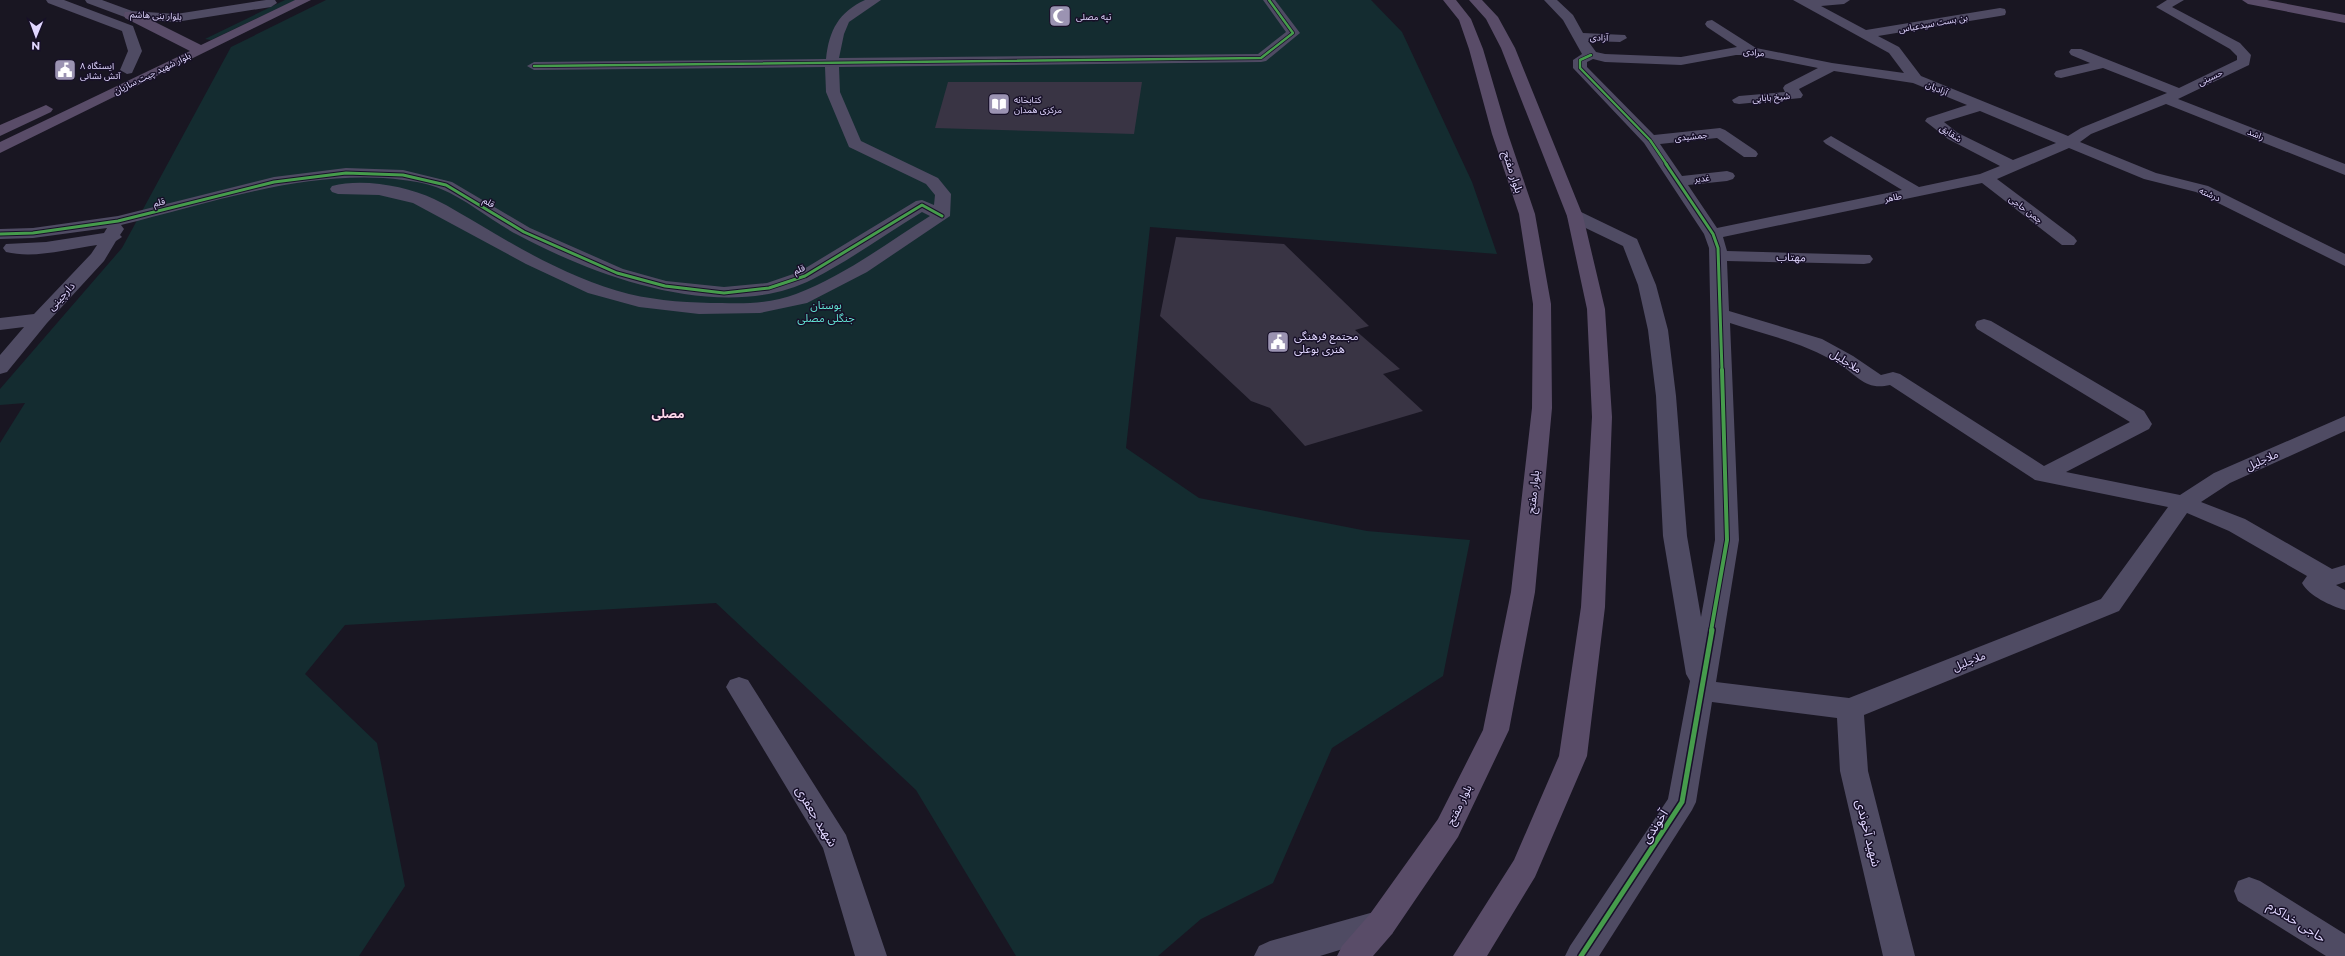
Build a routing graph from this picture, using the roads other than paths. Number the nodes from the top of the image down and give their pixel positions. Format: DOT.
graph roads {
  1 [pos="91,0"];
  2 [pos="305,0"];
  3 [pos="875,0"];
  4 [pos="1269,0"];
  5 [pos="1449,0"];
  6 [pos="1475,0"];
  7 [pos="1568,0"];
  8 [pos="1844,0"];
  9 [pos="2178,0"];
  10 [pos="2248,0"];
  11 [pos="2298,0"];
  12 [pos="61,1"];
  13 [pos="1551,1"];
  14 [pos="274,2"];
  15 [pos="1803,2"];
  16 [pos="2345,9"];
  17 [pos="2000,12"];
  18 [pos="130,14"];
  19 [pos="2345,19"];
  20 [pos="1712,24"];
  21 [pos="1866,34"];
  22 [pos="1578,37"];
  23 [pos="1620,38"];
  24 [pos="185,43"];
  25 [pos="170,50"];
  26 [pos="199,50"];
  27 [pos="1752,51"];
  28 [pos="2076,52"];
  29 [pos="1591,55"];
  30 [pos="149,60"];
  31 [pos="832,62"];
  32 [pos="2105,63"];
  33 [pos="534,66"];
  34 [pos="1832,67"];
  35 [pos="127,70"];
  36 [pos="2060,74"];
  37 [pos="113,77"];
  38 [pos="1916,79"];
  39 [pos="2172,96"];
  40 [pos="1739,100"];
  41 [pos="56,104"];
  42 [pos="1980,106"];
  43 [pos="0,131"];
  44 [pos="1650,140"];
  45 [pos="1831,142"];
  46 [pos="2068,143"];
  47 [pos="0,148"];
  48 [pos="1750,154"];
  49 [pos="2014,167"];
  50 [pos="2345,170"];
  51 [pos="1727,176"];
  52 [pos="1985,178"];
  53 [pos="1677,181"];
  54 [pos="1916,192"];
  55 [pos="942,216"];
  56 [pos="1575,216"];
  57 [pos="115,229"];
  58 [pos="0,234"];
  59 [pos="1713,234"];
  60 [pos="2068,241"];
  61 [pos="0,248"];
  62 [pos="1718,256"];
  63 [pos="1864,258"];
  64 [pos="2345,261"];
  65 [pos="1720,314"];
  66 [pos="40,319"];
  67 [pos="0,324"];
  68 [pos="1984,325"];
  69 [pos="0,368"];
  70 [pos="2345,423"];
  71 [pos="2043,475"];
  72 [pos="2183,503"];
  73 [pos="2337,576"];
  74 [pos="2345,601"];
  75 [pos="739,687"];
  76 [pos="1702,691"];
  77 [pos="1850,709"];
  78 [pos="2249,891"];
  79 [pos="1380,924"];
  80 [pos="2345,951"];
  81 [pos="871,956"];
  82 [pos="1270,956"];
  83 [pos="1353,956"];
  84 [pos="1469,956"];
  85 [pos="1581,956"];
  86 [pos="1899,956"];
  1 -- 18 [label="street, بلوار بنی هاشم"];
  2 -- 26 [label="main road, بلوار شهید چیت سازیان"];
  3 -- 31 [label="street"];
  4 -- 31 [label="street"];
  5 -- 79 [label="main road, بلوار مفتح"];
  6 -- 56 [label="main road"];
  7 -- 13 [label="street"];
  8 -- 15 [label="street"];
  9 -- 39 [label="street, حسینی"];
  10 -- 19 [label="main road"];
  11 -- 16 [label="main road"];
  12 -- 35 [label="street, بلوار بنی هاشم"];
  13 -- 22 [label="street"];
  14 -- 18 [label="street, بلوار بنی هاشم"];
  14 -- 24 [label="main road, بلوار شهید چیت سازیان"];
  15 -- 21 [label="street, آزادیان"];
  17 -- 21 [label="street, بن بست سیدعباس"];
  18 -- 24 [label="main road"];
  20 -- 27 [label="street"];
  21 -- 38 [label="street, آزادیان"];
  22 -- 23 [label="street, آزادی"];
  22 -- 29 [label="street"];
  24 -- 25 [label="main road, بلوار شهید چیت سازیان"];
  24 -- 26 [label="main road"];
  26 -- 47 [label="main road, بلوار شهید چیت سازیان"];
  27 -- 29 [label="street, مرادی"];
  27 -- 34 [label="street, مرادی"];
  28 -- 32 [label="street, راشد"];
  29 -- 44 [label="street, آخوندی"];
  30 -- 35 [label="main road, بلوار شهید چیت سازیان"];
  31 -- 33 [label="street"];
  31 -- 55 [label="street"];
  32 -- 36 [label="street"];
  32 -- 39 [label="street, راشد"];
  34 -- 38 [label="street, مرادی"];
  34 -- 40 [label="street, شیخ بابایی"];
  35 -- 37 [label="main road, بلوار شهید چیت سازیان"];
  38 -- 42 [label="street, آزادیان"];
  39 -- 46 [label="street, حسینی"];
  39 -- 50 [label="street, راشد"];
  41 -- 43 [label="main road"];
  42 -- 46 [label="street, آزادیان"];
  42 -- 49 [label="street, شقایق"];
  44 -- 48 [label="street, جمشیدی"];
  44 -- 53 [label="street, آخوندی"];
  45 -- 54 [label="street"];
  46 -- 49 [label="street, طاهر"];
  46 -- 64 [label="street, درشته"];
  49 -- 52 [label="street, طاهر"];
  51 -- 53 [label="street, غدیر"];
  52 -- 54 [label="street, طاهر"];
  52 -- 60 [label="street, چمن حاجی"];
  53 -- 59 [label="street, آخوندی"];
  54 -- 59 [label="street, طاهر"];
  55 -- 57 [label="street, قلم"];
  55 -- 57 [label="street, قلم"];
  56 -- 76 [label="street"];
  56 -- 84 [label="main road"];
  57 -- 58 [label="street, قلم"];
  57 -- 61 [label="street, قلم"];
  57 -- 66 [label="street, دارچینی"];
  59 -- 62 [label="street, آخوندی"];
  62 -- 63 [label="street, مهتاب"];
  62 -- 65 [label="street, آخوندی"];
  65 -- 71 [label="street, ملاجلیل"];
  65 -- 76 [label="street, آخوندی"];
  66 -- 67 [label="street"];
  66 -- 69 [label="street, دارچینی"];
  68 -- 71 [label="street"];
  70 -- 72 [label="street, ملاجلیل"];
  71 -- 72 [label="street, ملاجلیل"];
  72 -- 73 [label="street"];
  72 -- 77 [label="street, ملاجلیل"];
  73 -- 74 [label="street"];
  75 -- 81 [label="street, شهید جعفری"];
  76 -- 77 [label="street, ملاجلیل"];
  76 -- 85 [label="street, آخوندی"];
  77 -- 86 [label="street, شهید آخوندی"];
  78 -- 80 [label="street, حاجی خداکرم"];
  79 -- 82 [label="street"];
  79 -- 83 [label="main road, بلوار مفتح"];
}
